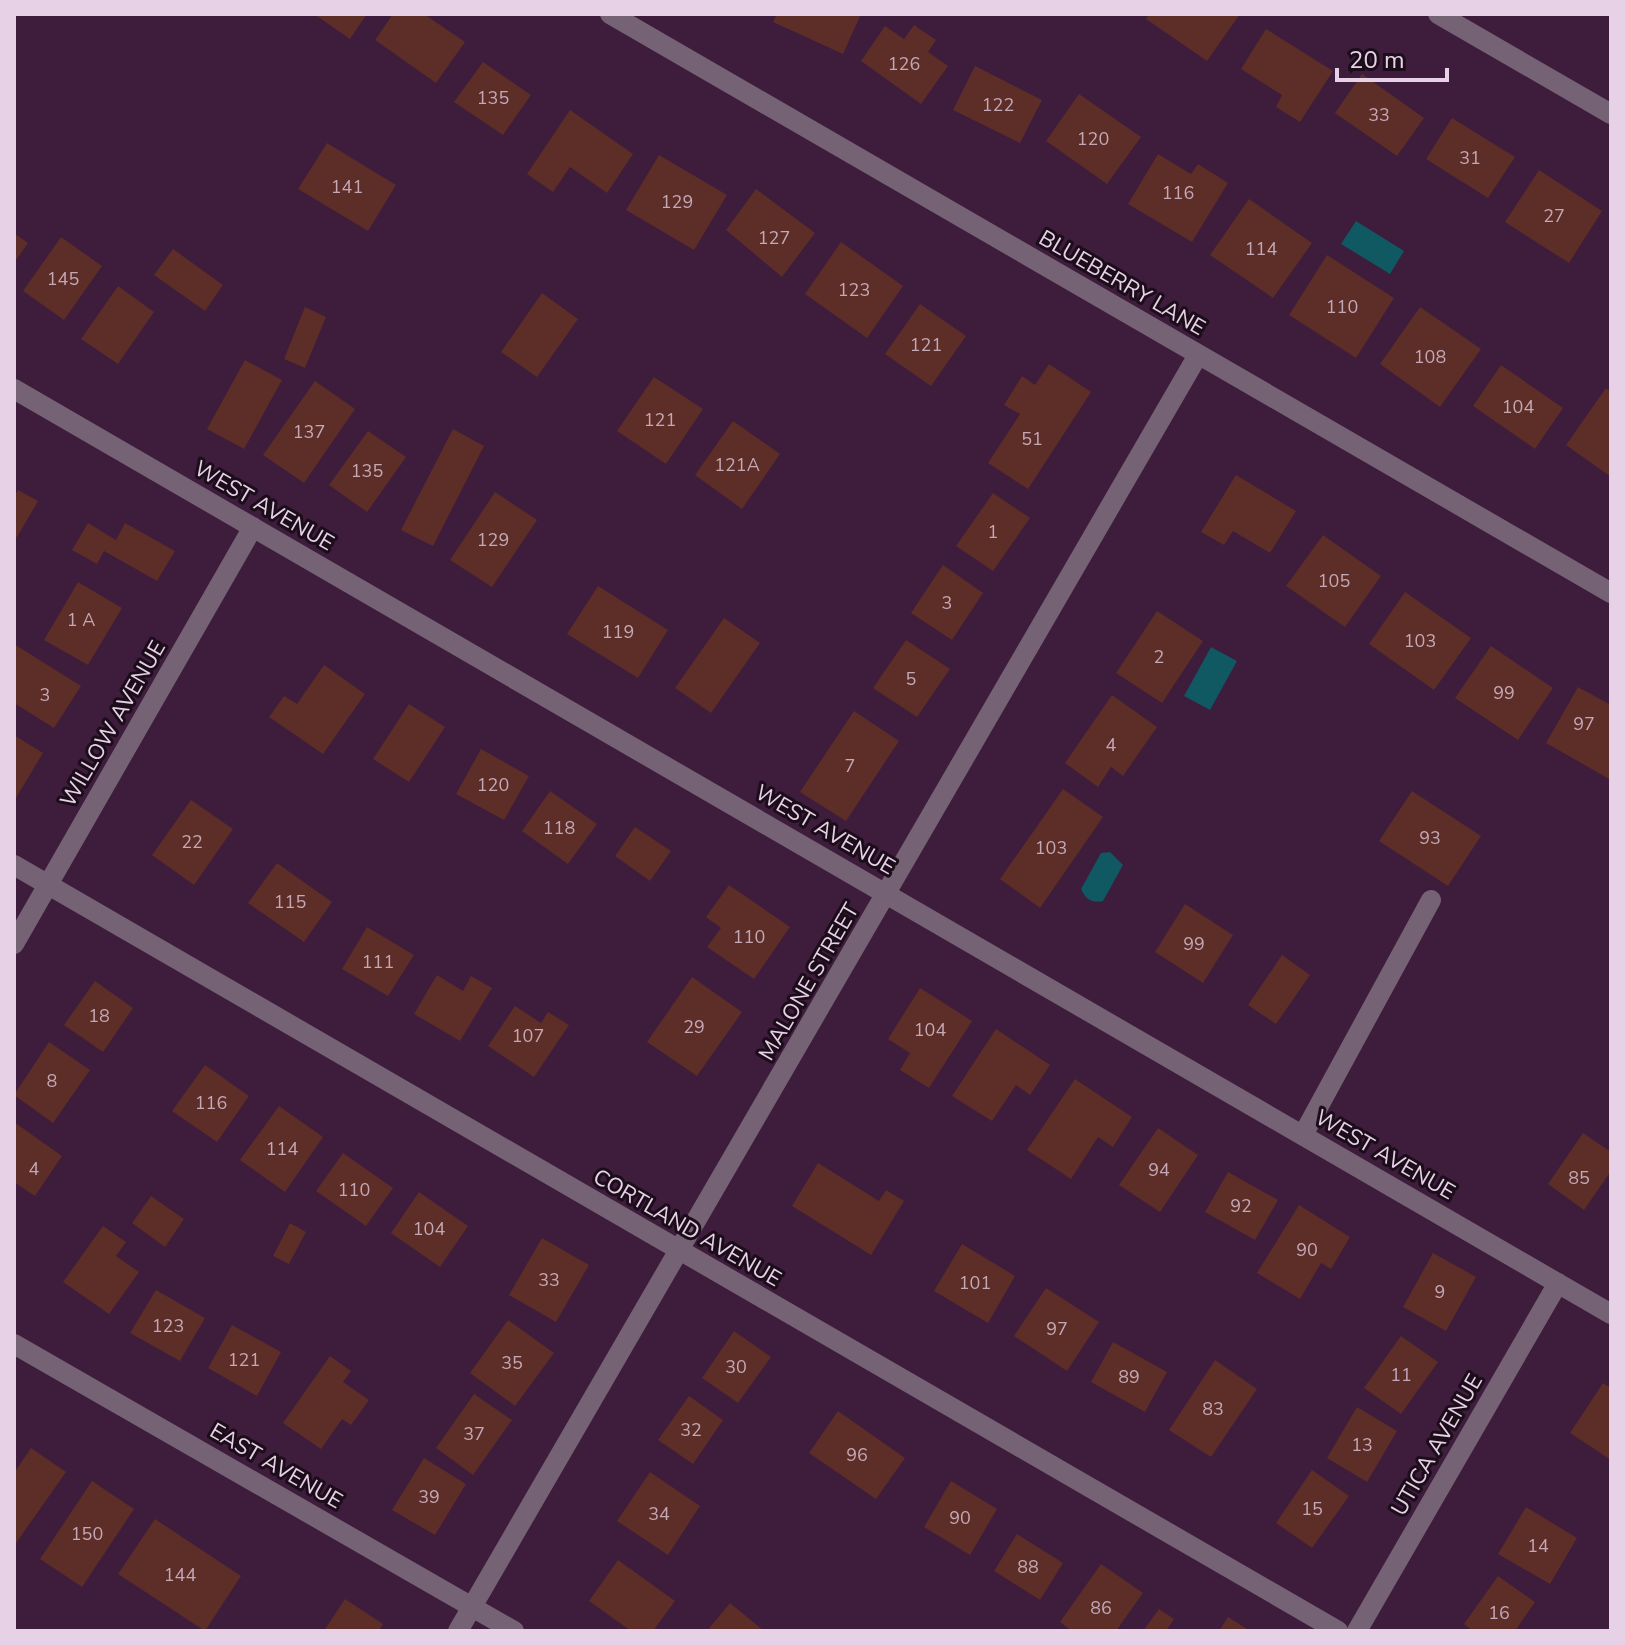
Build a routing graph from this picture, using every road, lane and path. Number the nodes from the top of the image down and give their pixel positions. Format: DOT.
graph roads {
  1 [pos="610,14"];
  2 [pos="1438,14"];
  3 [pos="1611,114"];
  4 [pos="1198,355"];
  5 [pos="14,389"];
  6 [pos="253,527"];
  7 [pos="1611,593"];
  8 [pos="14,865"];
  9 [pos="48,885"];
  10 [pos="888,895"];
  11 [pos="1431,900"];
  12 [pos="14,944"];
  13 [pos="1303,1135"];
  14 [pos="679,1251"];
  15 [pos="1558,1283"];
  16 [pos="1611,1314"];
  17 [pos="14,1344"];
  18 [pos="473,1607"];
  19 [pos="458,1631"];
  20 [pos="514,1631"];
  21 [pos="1338,1631"];
  22 [pos="1357,1631"];
  1 -- 4 [label="street, BLUEBERRY LANE"];
  2 -- 3 [label="street"];
  4 -- 7 [label="street, BLUEBERRY LANE"];
  4 -- 10 [label="street, MALONE STREET"];
  5 -- 6 [label="street, WEST AVENUE"];
  6 -- 9 [label="street, WILLOW AVENUE"];
  6 -- 10 [label="street, WEST AVENUE"];
  8 -- 9 [label="street, CORTLAND AVENUE"];
  9 -- 12 [label="street, WILLOW AVENUE"];
  9 -- 14 [label="street, CORTLAND AVENUE"];
  10 -- 13 [label="street, WEST AVENUE"];
  10 -- 14 [label="street, MALONE STREET"];
  11 -- 13 [label="street"];
  13 -- 15 [label="street, WEST AVENUE"];
  14 -- 18 [label="street, MALONE STREET"];
  14 -- 21 [label="street, CORTLAND AVENUE"];
  15 -- 16 [label="street, WEST AVENUE"];
  15 -- 22 [label="street, UTICA AVENUE"];
  17 -- 18 [label="street, EAST AVENUE"];
  18 -- 19 [label="street, MALONE STREET"];
  18 -- 20 [label="street, EAST AVENUE"];
}
